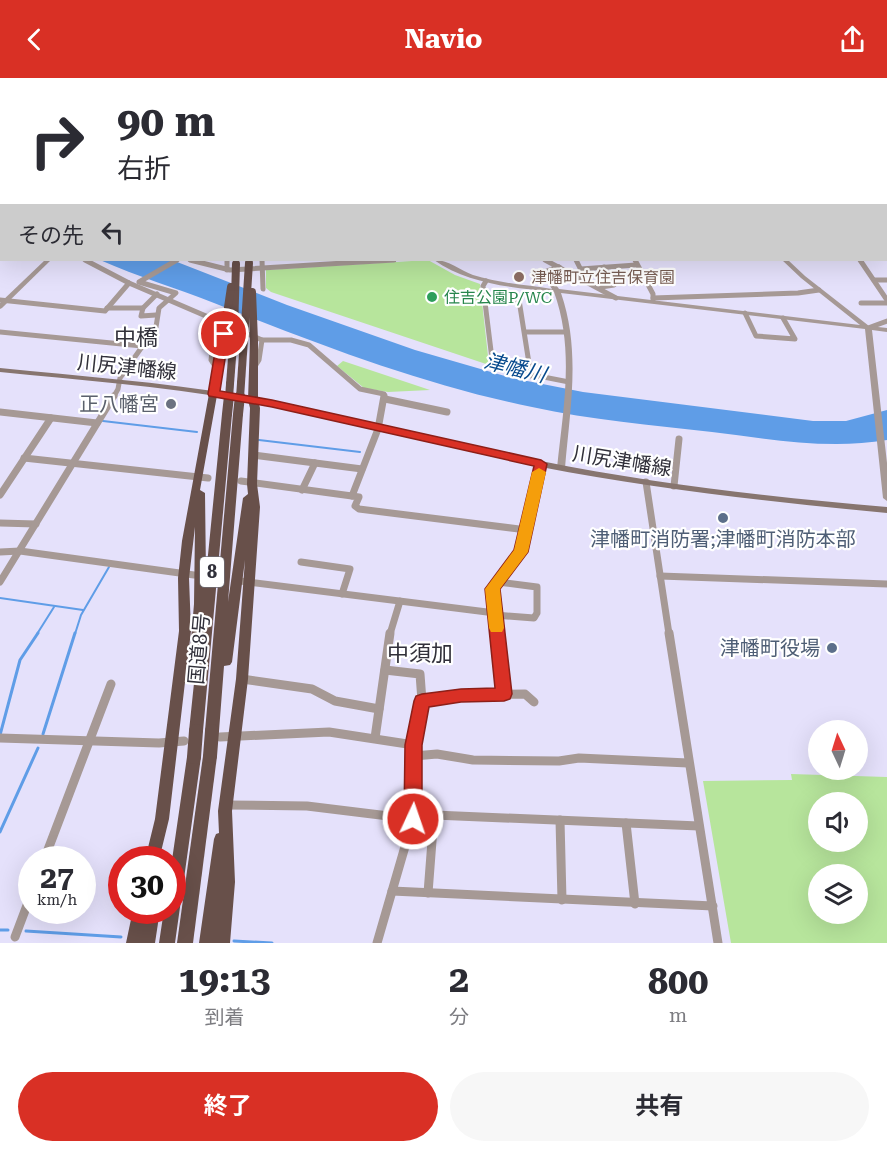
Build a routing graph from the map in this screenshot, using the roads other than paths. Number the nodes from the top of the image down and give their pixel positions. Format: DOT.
graph roads {
  1 [pos="47,261"];
  2 [pos="87,261"];
  3 [pos="175,261"];
  4 [pos="194,261"];
  5 [pos="227,261"];
  6 [pos="249,261"];
  7 [pos="262,261"];
  8 [pos="363,261"];
  9 [pos="439,261"];
  10 [pos="547,261"];
  11 [pos="577,261"];
  12 [pos="787,261"];
  13 [pos="861,261"];
  14 [pos="236,262"];
  15 [pos="636,262"];
  16 [pos="301,263"];
  17 [pos="559,266"];
  18 [pos="604,267"];
  19 [pos="262,268"];
  20 [pos="581,268"];
  21 [pos="227,270"];
  22 [pos="577,275"];
  23 [pos="874,280"];
  24 [pos="887,280"];
  25 [pos="486,281"];
  26 [pos="235,282"];
  27 [pos="129,283"];
  28 [pos="247,284"];
  29 [pos="599,287"];
  30 [pos="262,289"];
  31 [pos="819,290"];
  32 [pos="558,291"];
  33 [pos="157,294"];
  34 [pos="616,298"];
  35 [pos="170,299"];
  36 [pos="653,300"];
  37 [pos="3,301"];
  38 [pos="485,301"];
  39 [pos="887,302"];
  40 [pos="861,303"];
  41 [pos="0,307"];
  42 [pos="107,308"];
  43 [pos="142,308"];
  44 [pos="745,313"];
  45 [pos="156,315"];
  46 [pos="783,318"];
  47 [pos="887,321"];
  48 [pos="216,322"];
  49 [pos="868,328"];
  50 [pos="887,330"];
  51 [pos="0,332"];
  52 [pos="525,332"];
  53 [pos="566,332"];
  54 [pos="258,340"];
  55 [pos="142,346"];
  56 [pos="0,370"];
  57 [pos="218,372"];
  58 [pos="531,376"];
  59 [pos="120,382"];
  60 [pos="569,384"];
  61 [pos="214,394"];
  62 [pos="385,399"];
  63 [pos="253,400"];
  64 [pos="0,412"];
  65 [pos="447,412"];
  66 [pos="232,414"];
  67 [pos="51,418"];
  68 [pos="97,423"];
  69 [pos="378,427"];
  70 [pos="679,439"];
  71 [pos="884,449"];
  72 [pos="253,455"];
  73 [pos="24,458"];
  74 [pos="72,462"];
  75 [pos="315,463"];
  76 [pos="541,464"];
  77 [pos="561,468"];
  78 [pos="362,469"];
  79 [pos="201,480"];
  80 [pos="646,482"];
  81 [pos="674,486"];
  82 [pos="248,487"];
  83 [pos="302,490"];
  84 [pos="0,495"];
  85 [pos="352,496"];
  86 [pos="887,498"];
  87 [pos="887,510"];
  88 [pos="0,523"];
  89 [pos="36,524"];
  90 [pos="527,530"];
  91 [pos="20,551"];
  92 [pos="0,552"];
  93 [pos="301,562"];
  94 [pos="189,574"];
  95 [pos="660,576"];
  96 [pos="245,581"];
  97 [pos="0,582"];
  98 [pos="498,582"];
  99 [pos="887,584"];
  100 [pos="342,594"];
  101 [pos="400,601"];
  102 [pos="495,614"];
  103 [pos="203,665"];
  104 [pos="385,670"];
  105 [pos="242,679"];
  106 [pos="111,684"];
  107 [pos="217,684"];
  108 [pos="504,694"];
  109 [pos="422,701"];
  110 [pos="534,702"];
  111 [pos="379,709"];
  112 [pos="222,734"];
  113 [pos="0,738"];
  114 [pos="375,738"];
  115 [pos="88,740"];
  116 [pos="178,742"];
  117 [pos="414,745"];
  118 [pos="414,756"];
  119 [pos="688,763"];
  120 [pos="226,808"];
  121 [pos="162,819"];
  122 [pos="413,819"];
  123 [pos="560,820"];
  124 [pos="626,823"];
  125 [pos="699,826"];
  126 [pos="49,846"];
  127 [pos="155,846"];
  128 [pos="160,846"];
  129 [pos="181,846"];
  130 [pos="392,891"];
  131 [pos="428,893"];
  132 [pos="562,900"];
  133 [pos="635,904"];
  134 [pos="713,906"];
  135 [pos="20,924"];
  136 [pos="138,924"];
  137 [pos="150,924"];
  138 [pos="170,924"];
  139 [pos="15,937"];
  140 [pos="134,943"];
  141 [pos="147,943"];
  142 [pos="167,943"];
  143 [pos="185,943"];
  144 [pos="207,943"];
  145 [pos="222,943"];
  146 [pos="376,943"];
  147 [pos="718,943"];
  1 -- 37 [label="street"];
  2 -- 27 [label="street"];
  3 -- 35 [label="street"];
  4 -- 21 [label="street"];
  5 -- 21 [label="street"];
  6 -- 28 [label="highway, 国道8号 / 8, bridge"];
  7 -- 19 [label="street"];
  8 -- 16 [label="street"];
  9 -- 25 [label="street"];
  10 -- 17 [label="street"];
  11 -- 20 [label="street"];
  12 -- 31 [label="street"];
  13 -- 23 [label="street"];
  14 -- 26 [label="highway, 国道8号 / 8, bridge"];
  15 -- 18 [label="street"];
  15 -- 36 [label="street"];
  16 -- 19 [label="street"];
  17 -- 22 [label="street"];
  17 -- 32 [label="street"];
  18 -- 20 [label="street"];
  18 -- 29 [label="street"];
  19 -- 21 [label="street"];
  19 -- 30 [label="street"];
  20 -- 22 [label="street"];
  22 -- 29 [label="street"];
  23 -- 24 [label="street"];
  23 -- 39 [label="street"];
  25 -- 32 [label="street"];
  25 -- 38 [label="street"];
  26 -- 57 [label="highway, 国道8号 / 8, bridge"];
  26 -- 66 [label="highway, 国道8号 / 8, bridge"];
  27 -- 33 [label="street"];
  27 -- 42 [label="street"];
  28 -- 54 [label="highway, 国道8号 / 8, bridge"];
  28 -- 66 [label="highway, 国道8号 / 8, bridge"];
  29 -- 34 [label="street"];
  31 -- 36 [label="street"];
  31 -- 49 [label="street"];
  32 -- 34 [label="street"];
  32 -- 53 [label="street"];
  33 -- 35 [label="street"];
  33 -- 43 [label="street"];
  34 -- 36 [label="street"];
  35 -- 45 [label="street"];
  35 -- 48 [label="street"];
  36 -- 44 [label="street"];
  37 -- 41 [label="street"];
  37 -- 42 [label="street"];
  38 -- 52 [label="street"];
  38 -- 58 [label="street"];
  39 -- 40 [label="street"];
  42 -- 43 [label="street"];
  43 -- 45 [label="street"];
  44 -- 46 [label="street"];
  44 -- 46 [label="street"];
  45 -- 55 [label="street"];
  46 -- 49 [label="street"];
  47 -- 49 [label="street"];
  48 -- 54 [label="street"];
  48 -- 57 [label="street"];
  49 -- 50 [label="street"];
  49 -- 71 [label="street"];
  51 -- 55 [label="street"];
  52 -- 53 [label="street"];
  52 -- 58 [label="street"];
  53 -- 60 [label="street"];
  54 -- 62 [label="street"];
  54 -- 63 [label="highway, 国道8号"];
  55 -- 59 [label="street"];
  56 -- 59 [label="main road, 川尻津幡線"];
  57 -- 61 [label="highway, 国道8号"];
  58 -- 60 [label="street"];
  59 -- 61 [label="main road, 川尻津幡線"];
  59 -- 68 [label="street"];
  60 -- 77 [label="street"];
  61 -- 63 [label="main road, 川尻津幡線"];
  61 -- 79 [label="highway, 国道8号"];
  62 -- 65 [label="street"];
  62 -- 69 [label="street"];
  63 -- 69 [label="main road, 川尻津幡線"];
  63 -- 72 [label="highway, 国道8号"];
  64 -- 67 [label="street"];
  66 -- 103 [label="highway, 国道8号 / 8"];
  66 -- 107 [label="highway, 国道8号 / 8"];
  67 -- 68 [label="street"];
  67 -- 73 [label="street"];
  68 -- 74 [label="street"];
  69 -- 76 [label="main road, 川尻津幡線"];
  69 -- 78 [label="street"];
  70 -- 81 [label="street"];
  71 -- 86 [label="street"];
  72 -- 75 [label="street"];
  72 -- 82 [label="highway, 国道8号"];
  73 -- 74 [label="street"];
  73 -- 84 [label="street"];
  74 -- 79 [label="street"];
  74 -- 89 [label="street"];
  75 -- 78 [label="street"];
  75 -- 83 [label="street"];
  76 -- 77 [label="main road, 川尻津幡線"];
  76 -- 90 [label="street"];
  77 -- 80 [label="main road, 川尻津幡線"];
  78 -- 85 [label="street"];
  79 -- 94 [label="highway"];
  79 -- 103 [label="highway, 8"];
  80 -- 81 [label="main road, 川尻津幡線"];
  80 -- 95 [label="street"];
  81 -- 87 [label="main road, 川尻津幡線"];
  82 -- 83 [label="street"];
  82 -- 96 [label="highway"];
  82 -- 107 [label="highway, 8"];
  83 -- 85 [label="street"];
  85 -- 90 [label="street"];
  88 -- 89 [label="street"];
  89 -- 91 [label="street"];
  90 -- 98 [label="street"];
  91 -- 92 [label="street"];
  91 -- 94 [label="street"];
  91 -- 97 [label="street"];
  93 -- 100 [label="street"];
  94 -- 116 [label="highway"];
  95 -- 99 [label="street"];
  95 -- 119 [label="street"];
  96 -- 100 [label="street"];
  96 -- 105 [label="highway"];
  98 -- 102 [label="street"];
  98 -- 102 [label="street"];
  100 -- 101 [label="street"];
  101 -- 102 [label="street"];
  101 -- 104 [label="street"];
  102 -- 108 [label="street"];
  103 -- 129 [label="highway, 国道8号 / 8, bridge"];
  104 -- 109 [label="street"];
  104 -- 111 [label="street"];
  105 -- 111 [label="street"];
  105 -- 112 [label="highway"];
  106 -- 115 [label="street"];
  107 -- 112 [label="highway, 国道8号 / 8"];
  108 -- 109 [label="street"];
  108 -- 110 [label="street"];
  109 -- 117 [label="street"];
  111 -- 114 [label="street"];
  112 -- 114 [label="street"];
  112 -- 120 [label="highway"];
  112 -- 143 [label="highway, 国道8号 / 8, bridge"];
  113 -- 115 [label="street"];
  114 -- 117 [label="street"];
  115 -- 116 [label="street"];
  115 -- 126 [label="street"];
  116 -- 121 [label="highway"];
  117 -- 118 [label="street"];
  118 -- 119 [label="street"];
  118 -- 122 [label="street"];
  119 -- 125 [label="street"];
  120 -- 122 [label="street"];
  120 -- 144 [label="highway"];
  120 -- 145 [label="highway"];
  121 -- 127 [label="highway"];
  121 -- 128 [label="highway"];
  122 -- 130 [label="street"];
  123 -- 124 [label="street"];
  123 -- 131 [label="street"];
  123 -- 132 [label="street"];
  124 -- 125 [label="street"];
  124 -- 133 [label="street"];
  125 -- 134 [label="street"];
  130 -- 131 [label="street"];
  130 -- 146 [label="street"];
  131 -- 132 [label="street"];
  132 -- 133 [label="street"];
  133 -- 134 [label="street"];
  134 -- 147 [label="street"];
  135 -- 139 [label="street"];
  136 -- 140 [label="highway"];
  137 -- 141 [label="highway"];
  138 -- 142 [label="highway, 国道8号 / 8"];
}
